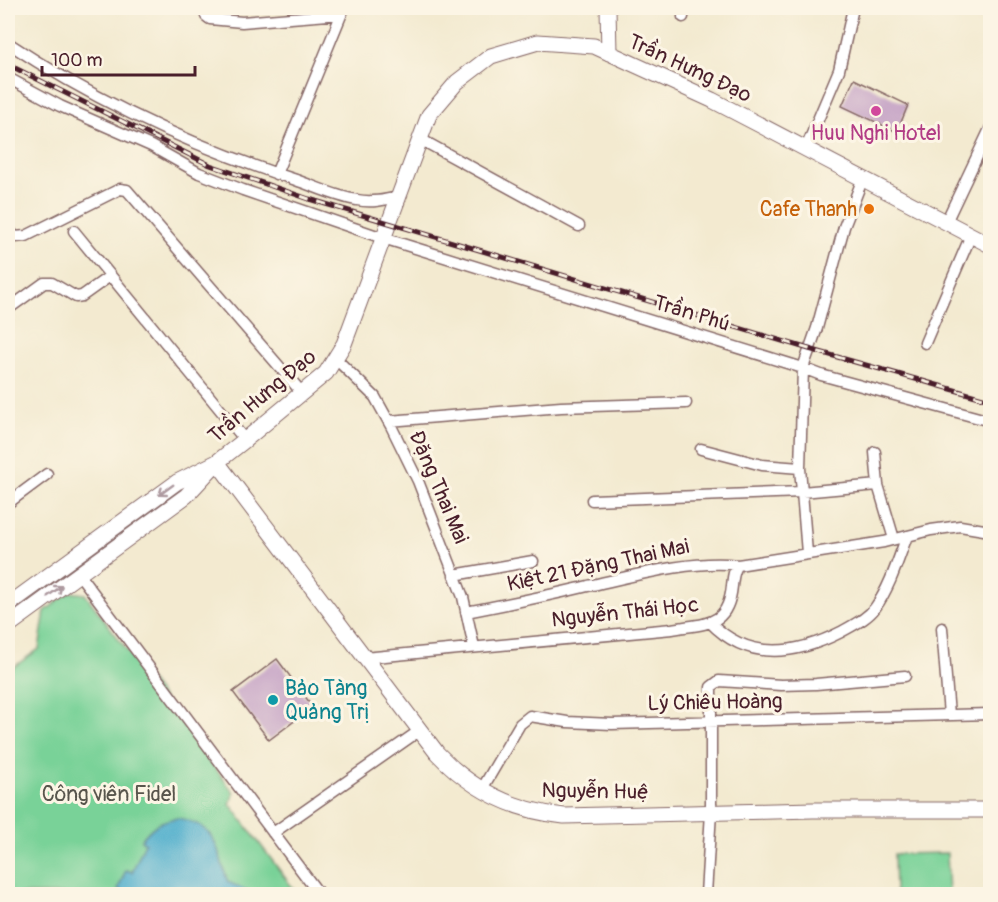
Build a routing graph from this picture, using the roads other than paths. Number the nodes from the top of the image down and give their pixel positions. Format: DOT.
graph roads {
  1 [pos="204,8"];
  2 [pos="608,8"];
  3 [pos="853,8"];
  4 [pos="343,10"];
  5 [pos="8,43"];
  6 [pos="609,53"];
  7 [pos="8,78"];
  8 [pos="990,129"];
  9 [pos="420,139"];
  10 [pos="806,148"];
  11 [pos="276,174"];
  12 [pos="863,178"];
  13 [pos="398,197"];
  14 [pos="946,222"];
  15 [pos="579,226"];
  16 [pos="8,229"];
  17 [pos="74,231"];
  18 [pos="971,234"];
  19 [pos="383,238"];
  20 [pos="990,244"];
  21 [pos="110,276"];
  22 [pos="8,309"];
  23 [pos="924,343"];
  24 [pos="336,359"];
  25 [pos="803,368"];
  26 [pos="303,394"];
  27 [pos="686,404"];
  28 [pos="389,421"];
  29 [pos="990,421"];
  30 [pos="245,440"];
  31 [pos="701,449"];
  32 [pos="875,452"];
  33 [pos="217,462"];
  34 [pos="800,468"];
  35 [pos="48,474"];
  36 [pos="878,485"];
  37 [pos="802,492"];
  38 [pos="592,500"];
  39 [pos="8,503"];
  40 [pos="990,531"];
  41 [pos="907,536"];
  42 [pos="894,539"];
  43 [pos="807,553"];
  44 [pos="532,561"];
  45 [pos="738,564"];
  46 [pos="79,574"];
  47 [pos="454,575"];
  48 [pos="8,605"];
  49 [pos="466,612"];
  50 [pos="710,622"];
  51 [pos="8,626"];
  52 [pos="942,628"];
  53 [pos="474,647"];
  54 [pos="364,658"];
  55 [pos="905,676"];
  56 [pos="990,714"];
  57 [pos="949,715"];
  58 [pos="712,721"];
  59 [pos="419,731"];
  60 [pos="482,789"];
  61 [pos="990,810"];
  62 [pos="711,812"];
  63 [pos="273,833"];
  64 [pos="319,894"];
  65 [pos="706,894"];
  1 -- 4 [label="street"];
  2 -- 6 [label="street"];
  3 -- 10 [label="street"];
  4 -- 11 [label="street"];
  5 -- 11 [label="street"];
  6 -- 9 [label="street, Trần Hưng Đạo"];
  6 -- 10 [label="street, Trần Hưng Đạo"];
  7 -- 19 [label="street, Trần Phú"];
  8 -- 14 [label="street"];
  9 -- 13 [label="street, Trần Hưng Đạo"];
  9 -- 15 [label="street"];
  10 -- 12 [label="street, Trần Hưng Đạo"];
  11 -- 13 [label="street"];
  12 -- 14 [label="street, Trần Hưng Đạo"];
  12 -- 25 [label="street"];
  13 -- 19 [label="street, Trần Hưng Đạo"];
  14 -- 18 [label="street, Trần Hưng Đạo"];
  16 -- 26 [label="street"];
  17 -- 21 [label="street"];
  18 -- 20 [label="street, Trần Hưng Đạo"];
  18 -- 23 [label="street"];
  19 -- 24 [label="street, Trần Hưng Đạo"];
  19 -- 25 [label="street, Trần Phú"];
  21 -- 22 [label="street"];
  21 -- 30 [label="street"];
  24 -- 26 [label="street, Trần Hưng Đạo"];
  24 -- 28 [label="street, Đặng Thai Mai"];
  25 -- 29 [label="street, Trần Phú"];
  25 -- 34 [label="street"];
  26 -- 30 [label="street, Trần Hưng Đạo"];
  27 -- 28 [label="street"];
  28 -- 47 [label="street, Đặng Thai Mai"];
  30 -- 33 [label="street, Trần Hưng Đạo"];
  31 -- 34 [label="street"];
  32 -- 36 [label="street"];
  33 -- 46 [label="street, Trần Hưng Đạo"];
  33 -- 48 [label="street, Trần Hưng Đạo, one-way"];
  33 -- 54 [label="street, Nguyễn Huệ"];
  34 -- 37 [label="street"];
  35 -- 39 [label="street"];
  36 -- 37 [label="street"];
  36 -- 42 [label="street"];
  37 -- 38 [label="street"];
  37 -- 43 [label="street"];
  40 -- 41 [label="street"];
  41 -- 42 [label="street"];
  41 -- 50 [label="street"];
  42 -- 43 [label="street"];
  43 -- 45 [label="street"];
  44 -- 47 [label="street"];
  45 -- 49 [label="street, Kiệt 21 Đặng Thai Mai"];
  45 -- 50 [label="street, Nguyễn Thái Học"];
  51 -- 46 [label="street, Trần Hưng Đạo, one-way"];
  46 -- 63 [label="street"];
  47 -- 49 [label="street, Đặng Thai Mai"];
  49 -- 53 [label="street, Đặng Thai Mai"];
  50 -- 53 [label="street, Nguyễn Thái Học"];
  52 -- 57 [label="street"];
  53 -- 54 [label="street, Nguyễn Thái Học"];
  54 -- 59 [label="street, Nguyễn Huệ"];
  55 -- 58 [label="street"];
  56 -- 57 [label="street, Lý Chiêu Hoàng"];
  57 -- 58 [label="street, Lý Chiêu Hoàng"];
  58 -- 60 [label="street, Lý Chiêu Hoàng"];
  58 -- 62 [label="street"];
  59 -- 60 [label="street, Nguyễn Huệ"];
  59 -- 63 [label="street"];
  60 -- 62 [label="street, Nguyễn Huệ"];
  61 -- 62 [label="street, Nguyễn Huệ"];
  62 -- 65 [label="street"];
  63 -- 64 [label="street"];
}
